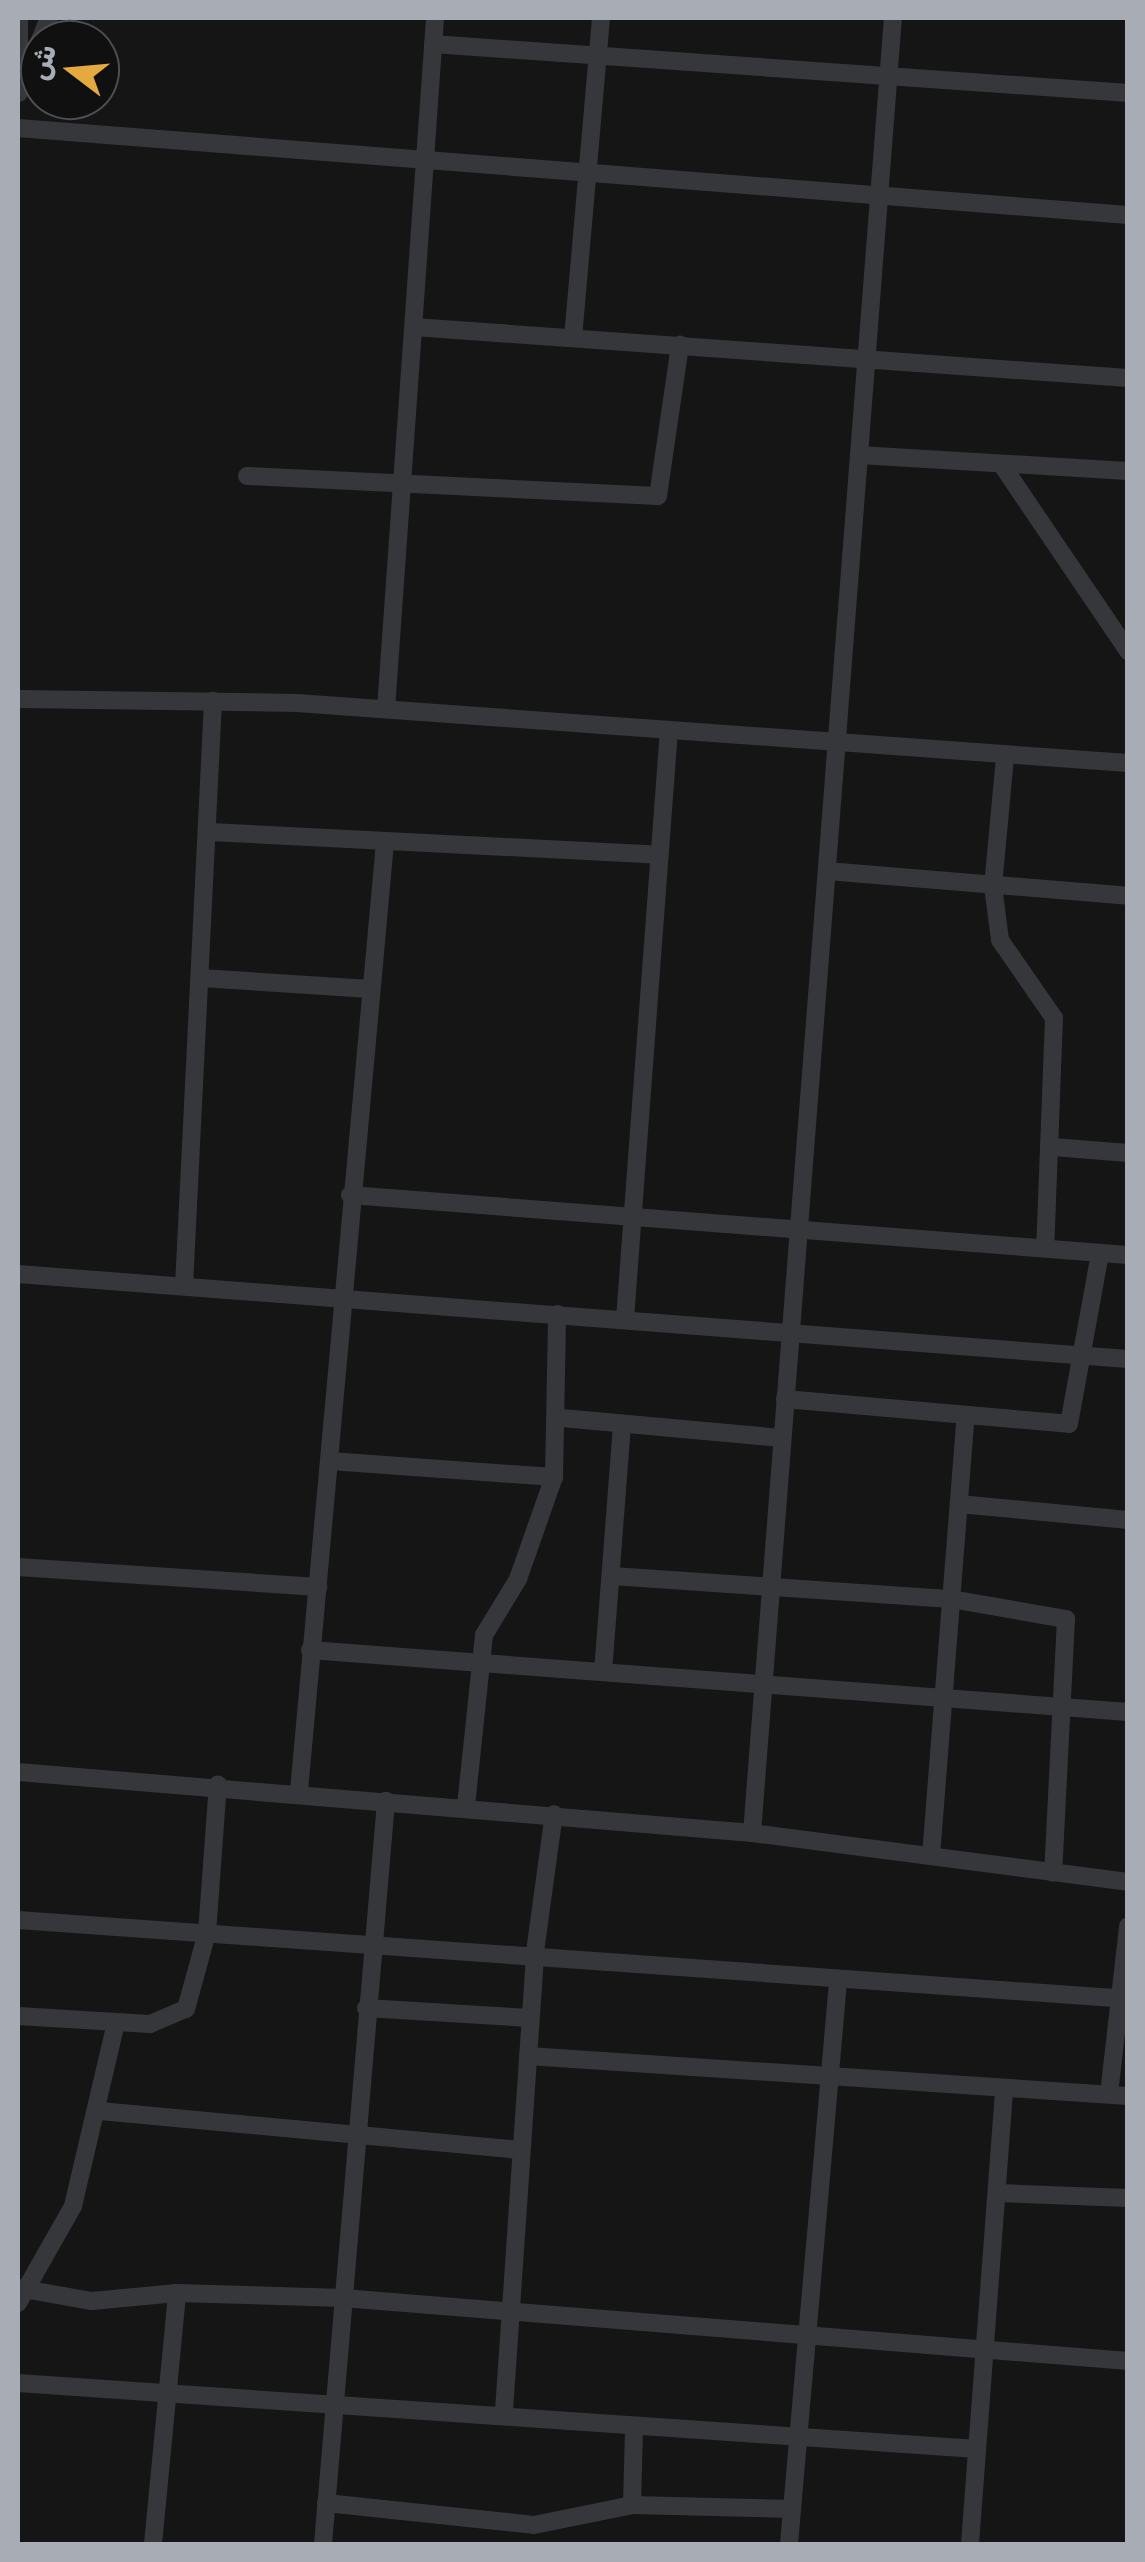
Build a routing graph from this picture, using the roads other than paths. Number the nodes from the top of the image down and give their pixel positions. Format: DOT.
graph roads {
  1 [pos="18,18"];
  2 [pos="436,18"];
  3 [pos="601,18"];
  4 [pos="893,18"];
  5 [pos="434,44"];
  6 [pos="595,53"];
  7 [pos="889,71"];
  8 [pos="1128,92"];
  9 [pos="18,96"];
  10 [pos="18,128"];
  11 [pos="422,162"];
  12 [pos="586,176"];
  13 [pos="879,198"];
  14 [pos="1128,215"];
  15 [pos="414,327"];
  16 [pos="573,338"];
  17 [pos="680,345"];
  18 [pos="866,358"];
  19 [pos="1128,378"];
  20 [pos="859,455"];
  21 [pos="1002,465"];
  22 [pos="1128,471"];
  23 [pos="247,476"];
  24 [pos="400,490"];
  25 [pos="1128,650"];
  26 [pos="18,699"];
  27 [pos="214,701"];
  28 [pos="386,709"];
  29 [pos="668,730"];
  30 [pos="836,743"];
  31 [pos="1005,757"];
  32 [pos="1128,763"];
  33 [pos="210,832"];
  34 [pos="385,842"];
  35 [pos="660,855"];
  36 [pos="827,870"];
  37 [pos="994,886"];
  38 [pos="1128,896"];
  39 [pos="201,978"];
  40 [pos="370,990"];
  41 [pos="1053,1147"];
  42 [pos="1128,1153"];
  43 [pos="350,1195"];
  44 [pos="632,1216"];
  45 [pos="799,1229"];
  46 [pos="1044,1248"];
  47 [pos="1100,1254"];
  48 [pos="1128,1256"];
  49 [pos="18,1274"];
  50 [pos="184,1286"];
  51 [pos="342,1297"];
  52 [pos="556,1314"];
  53 [pos="625,1319"];
  54 [pos="790,1332"];
  55 [pos="1086,1355"];
  56 [pos="1128,1359"];
  57 [pos="785,1400"];
  58 [pos="966,1416"];
  59 [pos="562,1418"];
  60 [pos="622,1424"];
  61 [pos="780,1438"];
  62 [pos="330,1461"];
  63 [pos="554,1477"];
  64 [pos="959,1504"];
  65 [pos="1128,1520"];
  66 [pos="18,1566"];
  67 [pos="612,1576"];
  68 [pos="318,1587"];
  69 [pos="770,1588"];
  70 [pos="951,1599"];
  71 [pos="310,1650"];
  72 [pos="480,1662"];
  73 [pos="603,1672"];
  74 [pos="763,1683"];
  75 [pos="944,1696"];
  76 [pos="1065,1707"];
  77 [pos="1128,1712"];
  78 [pos="18,1772"];
  79 [pos="218,1784"];
  80 [pos="298,1791"];
  81 [pos="386,1801"];
  82 [pos="466,1806"];
  83 [pos="554,1814"];
  84 [pos="752,1832"];
  85 [pos="931,1856"];
  86 [pos="1052,1873"];
  87 [pos="1128,1882"];
  88 [pos="18,1920"];
  89 [pos="1128,1926"];
  90 [pos="207,1932"];
  91 [pos="373,1941"];
  92 [pos="535,1952"];
  93 [pos="838,1982"];
  94 [pos="1122,1999"];
  95 [pos="366,2008"];
  96 [pos="18,2016"];
  97 [pos="530,2018"];
  98 [pos="116,2023"];
  99 [pos="528,2056"];
  100 [pos="830,2076"];
  101 [pos="1004,2089"];
  102 [pos="1118,2095"];
  103 [pos="100,2111"];
  104 [pos="354,2140"];
  105 [pos="520,2150"];
  106 [pos="998,2193"];
  107 [pos="1128,2198"];
  108 [pos="177,2293"];
  109 [pos="21,2294"];
  110 [pos="343,2298"];
  111 [pos="511,2310"];
  112 [pos="806,2332"];
  113 [pos="985,2350"];
  114 [pos="1128,2361"];
  115 [pos="18,2383"];
  116 [pos="168,2392"];
  117 [pos="335,2400"];
  118 [pos="504,2411"];
  119 [pos="634,2426"];
  120 [pos="798,2437"];
  121 [pos="977,2449"];
  122 [pos="326,2503"];
  123 [pos="632,2505"];
  124 [pos="792,2509"];
  125 [pos="534,2525"];
  126 [pos="154,2544"];
  127 [pos="323,2544"];
  128 [pos="532,2544"];
  129 [pos="789,2544"];
  130 [pos="970,2544"];
  1 -- 9 [label="street"];
  2 -- 5 [label="street"];
  3 -- 6 [label="street"];
  4 -- 7 [label="street"];
  5 -- 6 [label="street"];
  5 -- 11 [label="street"];
  6 -- 7 [label="street"];
  6 -- 12 [label="street"];
  7 -- 8 [label="street"];
  7 -- 13 [label="street"];
  10 -- 11 [label="street"];
  11 -- 12 [label="street"];
  11 -- 15 [label="street"];
  12 -- 13 [label="street"];
  12 -- 16 [label="street"];
  13 -- 14 [label="street"];
  13 -- 18 [label="street"];
  15 -- 16 [label="street"];
  15 -- 24 [label="street"];
  16 -- 17 [label="street"];
  17 -- 18 [label="street"];
  17 -- 24 [label="street"];
  18 -- 19 [label="street"];
  18 -- 20 [label="street"];
  20 -- 21 [label="street"];
  20 -- 30 [label="street"];
  21 -- 22 [label="street"];
  21 -- 25 [label="street"];
  23 -- 24 [label="street"];
  24 -- 28 [label="street"];
  26 -- 27 [label="street"];
  27 -- 28 [label="street"];
  27 -- 33 [label="street"];
  28 -- 29 [label="street"];
  29 -- 30 [label="street"];
  29 -- 35 [label="street"];
  30 -- 31 [label="street"];
  30 -- 36 [label="street"];
  31 -- 32 [label="street"];
  31 -- 37 [label="street"];
  33 -- 34 [label="street"];
  33 -- 39 [label="street"];
  34 -- 35 [label="street"];
  34 -- 40 [label="street"];
  35 -- 44 [label="street"];
  36 -- 37 [label="street"];
  36 -- 45 [label="street"];
  37 -- 38 [label="street"];
  37 -- 41 [label="street"];
  39 -- 40 [label="street"];
  39 -- 50 [label="street"];
  40 -- 43 [label="street"];
  41 -- 42 [label="street"];
  41 -- 46 [label="street"];
  43 -- 44 [label="street"];
  43 -- 51 [label="street"];
  44 -- 45 [label="street"];
  44 -- 53 [label="street"];
  45 -- 46 [label="street"];
  45 -- 54 [label="street"];
  46 -- 47 [label="street"];
  47 -- 48 [label="street"];
  47 -- 55 [label="street"];
  49 -- 50 [label="street"];
  50 -- 51 [label="street"];
  51 -- 52 [label="street"];
  51 -- 62 [label="street"];
  52 -- 53 [label="street"];
  52 -- 59 [label="street"];
  53 -- 54 [label="street"];
  54 -- 55 [label="street"];
  54 -- 57 [label="street"];
  55 -- 56 [label="street"];
  55 -- 58 [label="street"];
  57 -- 58 [label="street"];
  57 -- 61 [label="street"];
  58 -- 64 [label="street"];
  59 -- 60 [label="street"];
  59 -- 63 [label="street"];
  60 -- 61 [label="street"];
  60 -- 67 [label="street"];
  61 -- 69 [label="street"];
  62 -- 63 [label="street"];
  62 -- 68 [label="street"];
  63 -- 72 [label="street"];
  64 -- 65 [label="street"];
  64 -- 70 [label="street"];
  66 -- 68 [label="street"];
  67 -- 69 [label="street"];
  67 -- 73 [label="street"];
  68 -- 71 [label="street"];
  69 -- 70 [label="street"];
  69 -- 74 [label="street"];
  70 -- 75 [label="street"];
  70 -- 76 [label="street"];
  71 -- 72 [label="street"];
  71 -- 80 [label="street"];
  72 -- 73 [label="street"];
  72 -- 82 [label="street"];
  73 -- 74 [label="street"];
  74 -- 75 [label="street"];
  74 -- 84 [label="street"];
  75 -- 76 [label="street"];
  75 -- 85 [label="street"];
  76 -- 77 [label="street"];
  76 -- 86 [label="street"];
  78 -- 79 [label="street"];
  79 -- 80 [label="street"];
  79 -- 90 [label="street"];
  80 -- 81 [label="street"];
  81 -- 82 [label="street"];
  81 -- 91 [label="street"];
  82 -- 83 [label="street"];
  83 -- 84 [label="street"];
  83 -- 92 [label="street"];
  84 -- 85 [label="street"];
  85 -- 86 [label="street"];
  86 -- 87 [label="street"];
  88 -- 90 [label="street"];
  89 -- 94 [label="street"];
  90 -- 91 [label="street"];
  90 -- 98 [label="street"];
  91 -- 92 [label="street"];
  91 -- 95 [label="street"];
  92 -- 93 [label="street"];
  92 -- 97 [label="street"];
  93 -- 94 [label="street"];
  93 -- 100 [label="street"];
  94 -- 102 [label="street"];
  95 -- 97 [label="street"];
  95 -- 104 [label="street"];
  96 -- 98 [label="street"];
  97 -- 99 [label="street"];
  98 -- 103 [label="street"];
  99 -- 100 [label="street"];
  99 -- 105 [label="street"];
  100 -- 101 [label="street"];
  100 -- 112 [label="street"];
  101 -- 102 [label="street"];
  101 -- 106 [label="street"];
  103 -- 104 [label="street"];
  103 -- 109 [label="street"];
  104 -- 105 [label="street"];
  104 -- 110 [label="street"];
  105 -- 111 [label="street"];
  106 -- 107 [label="street"];
  106 -- 113 [label="street"];
  108 -- 109 [label="street"];
  108 -- 110 [label="street"];
  108 -- 116 [label="street"];
  110 -- 111 [label="street"];
  110 -- 117 [label="street"];
  111 -- 112 [label="street"];
  111 -- 118 [label="street"];
  112 -- 113 [label="street"];
  112 -- 120 [label="street"];
  113 -- 114 [label="street"];
  113 -- 121 [label="street"];
  115 -- 116 [label="street"];
  116 -- 117 [label="street"];
  116 -- 126 [label="street"];
  117 -- 118 [label="street"];
  117 -- 122 [label="street"];
  118 -- 119 [label="street"];
  119 -- 120 [label="street"];
  119 -- 123 [label="street"];
  120 -- 121 [label="street"];
  120 -- 124 [label="street"];
  121 -- 130 [label="street"];
  122 -- 125 [label="street"];
  122 -- 127 [label="street"];
  123 -- 124 [label="street"];
  123 -- 125 [label="street"];
  124 -- 129 [label="street"];
  125 -- 128 [label="street"];
}
